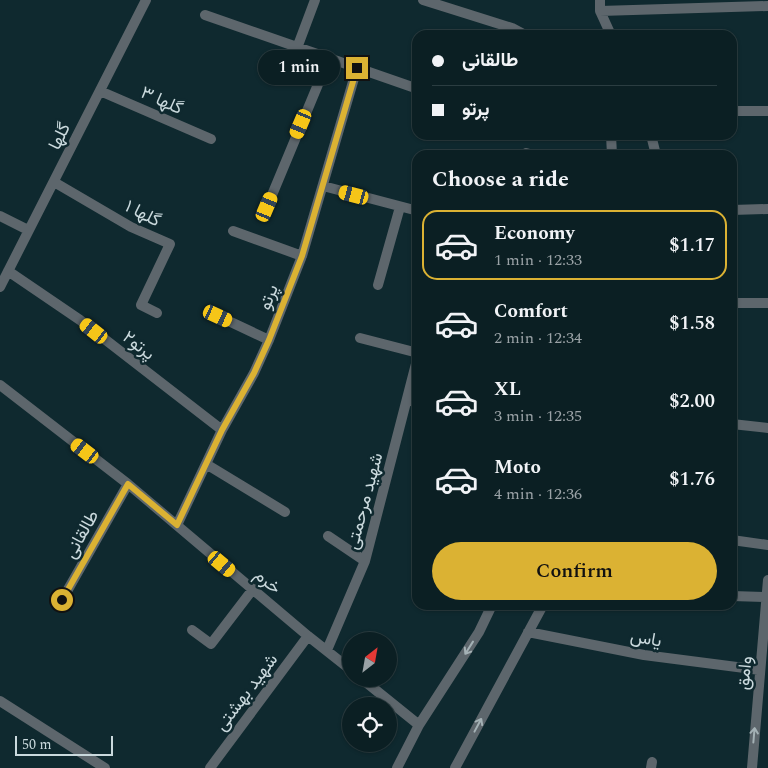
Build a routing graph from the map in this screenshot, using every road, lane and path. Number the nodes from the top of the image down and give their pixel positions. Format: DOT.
graph roads {
  1 [pos="146,0"];
  2 [pos="315,0"];
  3 [pos="422,0"];
  4 [pos="600,0"];
  5 [pos="768,6"];
  6 [pos="600,11"];
  7 [pos="205,15"];
  8 [pos="516,30"];
  9 [pos="609,30"];
  10 [pos="297,48"];
  11 [pos="329,58"];
  12 [pos="357,68"];
  13 [pos="412,87"];
  14 [pos="100,90"];
  15 [pos="768,111"];
  16 [pos="737,112"];
  17 [pos="211,139"];
  18 [pos="54,182"];
  19 [pos="323,186"];
  20 [pos="267,207"];
  21 [pos="400,207"];
  22 [pos="768,208"];
  23 [pos="412,210"];
  24 [pos="737,210"];
  25 [pos="0,216"];
  26 [pos="28,230"];
  27 [pos="233,231"];
  28 [pos="302,256"];
  29 [pos="8,271"];
  30 [pos="378,285"];
  31 [pos="0,287"];
  32 [pos="737,303"];
  33 [pos="768,303"];
  34 [pos="157,313"];
  35 [pos="218,316"];
  36 [pos="360,338"];
  37 [pos="269,340"];
  38 [pos="412,352"];
  39 [pos="412,379"];
  40 [pos="0,385"];
  41 [pos="407,400"];
  42 [pos="412,401"];
  43 [pos="737,425"];
  44 [pos="768,428"];
  45 [pos="222,430"];
  46 [pos="206,464"];
  47 [pos="128,484"];
  48 [pos="285,512"];
  49 [pos="177,525"];
  50 [pos="328,536"];
  51 [pos="737,541"];
  52 [pos="768,545"];
  53 [pos="365,561"];
  54 [pos="768,580"];
  55 [pos="253,589"];
  56 [pos="737,596"];
  57 [pos="767,597"];
  58 [pos="62,600"];
  59 [pos="490,610"];
  60 [pos="540,610"];
  61 [pos="192,630"];
  62 [pos="528,632"];
  63 [pos="308,636"];
  64 [pos="328,650"];
  65 [pos="342,662"];
  66 [pos="760,670"];
  67 [pos="373,688"];
  68 [pos="0,701"];
  69 [pos="763,702"];
  70 [pos="420,725"];
  71 [pos="105,768"];
  72 [pos="210,768"];
  73 [pos="397,768"];
  74 [pos="456,768"];
  75 [pos="752,768"];
  1 -- 14 [label="street, گلها"];
  2 -- 10 [label="street"];
  3 -- 8 [label="street"];
  4 -- 6 [label="street"];
  5 -- 6 [label="street"];
  6 -- 9 [label="street"];
  7 -- 10 [label="street"];
  10 -- 11 [label="street"];
  11 -- 12 [label="street"];
  11 -- 20 [label="street"];
  12 -- 13 [label="street"];
  12 -- 19 [label="street, پرتو"];
  14 -- 17 [label="street, گلها ۳"];
  14 -- 18 [label="street, گلها"];
  15 -- 16 [label="street"];
  18 -- 26 [label="street, گلها"];
  18 -- 34 [label="street, گلها ۱"];
  19 -- 21 [label="street"];
  19 -- 28 [label="street, پرتو"];
  21 -- 23 [label="street"];
  21 -- 30 [label="street"];
  22 -- 24 [label="street"];
  25 -- 26 [label="street"];
  26 -- 29 [label="street, گلها"];
  27 -- 28 [label="street"];
  28 -- 37 [label="street, پرتو"];
  29 -- 31 [label="street, گلها"];
  29 -- 45 [label="street, پرتو۲"];
  32 -- 33 [label="street"];
  35 -- 37 [label="street"];
  36 -- 38 [label="street"];
  37 -- 45 [label="street, پرتو"];
  39 -- 41 [label="street, شهید مرحمتی"];
  40 -- 47 [label="street, خرم"];
  41 -- 42 [label="street"];
  41 -- 53 [label="street, شهید مرحمتی"];
  43 -- 44 [label="street"];
  45 -- 46 [label="street, پرتو"];
  46 -- 48 [label="street"];
  46 -- 49 [label="street, پرتو"];
  47 -- 49 [label="street, خرم"];
  47 -- 58 [label="street, طالقانی"];
  49 -- 55 [label="street, خرم"];
  50 -- 53 [label="street"];
  51 -- 52 [label="street"];
  53 -- 64 [label="street, شهید مرحمتی"];
  54 -- 57 [label="street, وامق"];
  55 -- 61 [label="street"];
  55 -- 63 [label="street, خرم"];
  56 -- 57 [label="street"];
  57 -- 66 [label="street, وامق"];
  59 -- 70 [label="street, one-way"];
  60 -- 62 [label="street"];
  62 -- 66 [label="street, یاس"];
  74 -- 62 [label="street, one-way"];
  63 -- 64 [label="street, خرم"];
  63 -- 72 [label="street, شهید بهشتی"];
  64 -- 65 [label="street, خرم"];
  66 -- 69 [label="street, وامق"];
  67 -- 70 [label="street"];
  68 -- 71 [label="street"];
  75 -- 69 [label="street, وامق, one-way"];
  70 -- 73 [label="street"];
}
